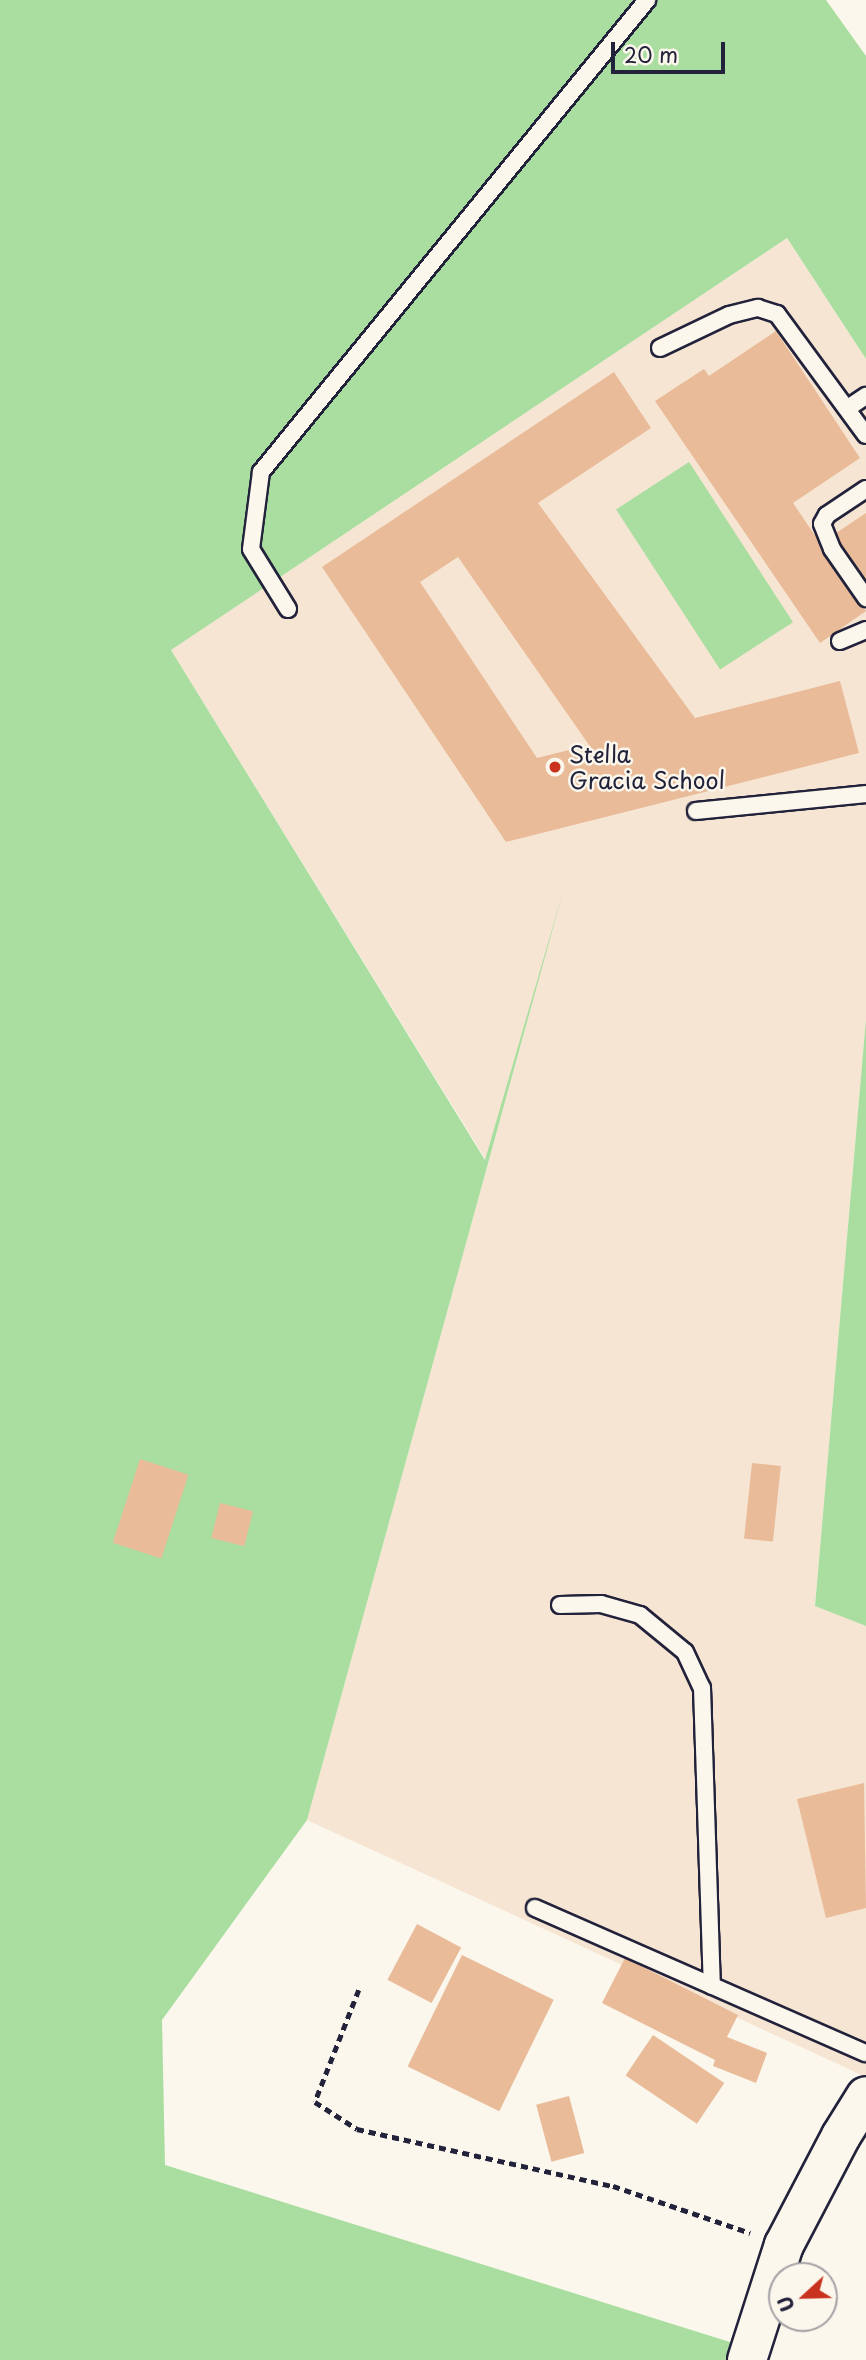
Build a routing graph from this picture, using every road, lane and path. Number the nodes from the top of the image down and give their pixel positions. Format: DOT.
graph roads {
  1 [pos="647,0"];
  2 [pos="660,348"];
  3 [pos="866,396"];
  4 [pos="848,408"];
  5 [pos="866,435"];
  6 [pos="866,489"];
  7 [pos="866,598"];
  8 [pos="288,609"];
  9 [pos="866,630"];
  10 [pos="840,641"];
  11 [pos="866,794"];
  12 [pos="696,811"];
  13 [pos="560,1605"];
  14 [pos="535,1908"];
  15 [pos="712,1986"];
  16 [pos="359,1990"];
  17 [pos="866,2053"];
  18 [pos="866,2096"];
  19 [pos="784,2245"];
  20 [pos="747,2360"];
  1 -- 8 [label="lane"];
  2 -- 4 [label="lane"];
  3 -- 4 [label="lane"];
  4 -- 5 [label="lane"];
  6 -- 7 [label="lane"];
  9 -- 10 [label="lane"];
  11 -- 12 [label="lane"];
  13 -- 15 [label="lane"];
  14 -- 15 [label="lane"];
  15 -- 17 [label="lane"];
  16 -- 19 [label="path"];
  18 -- 19 [label="street"];
  19 -- 20 [label="street"];
}
